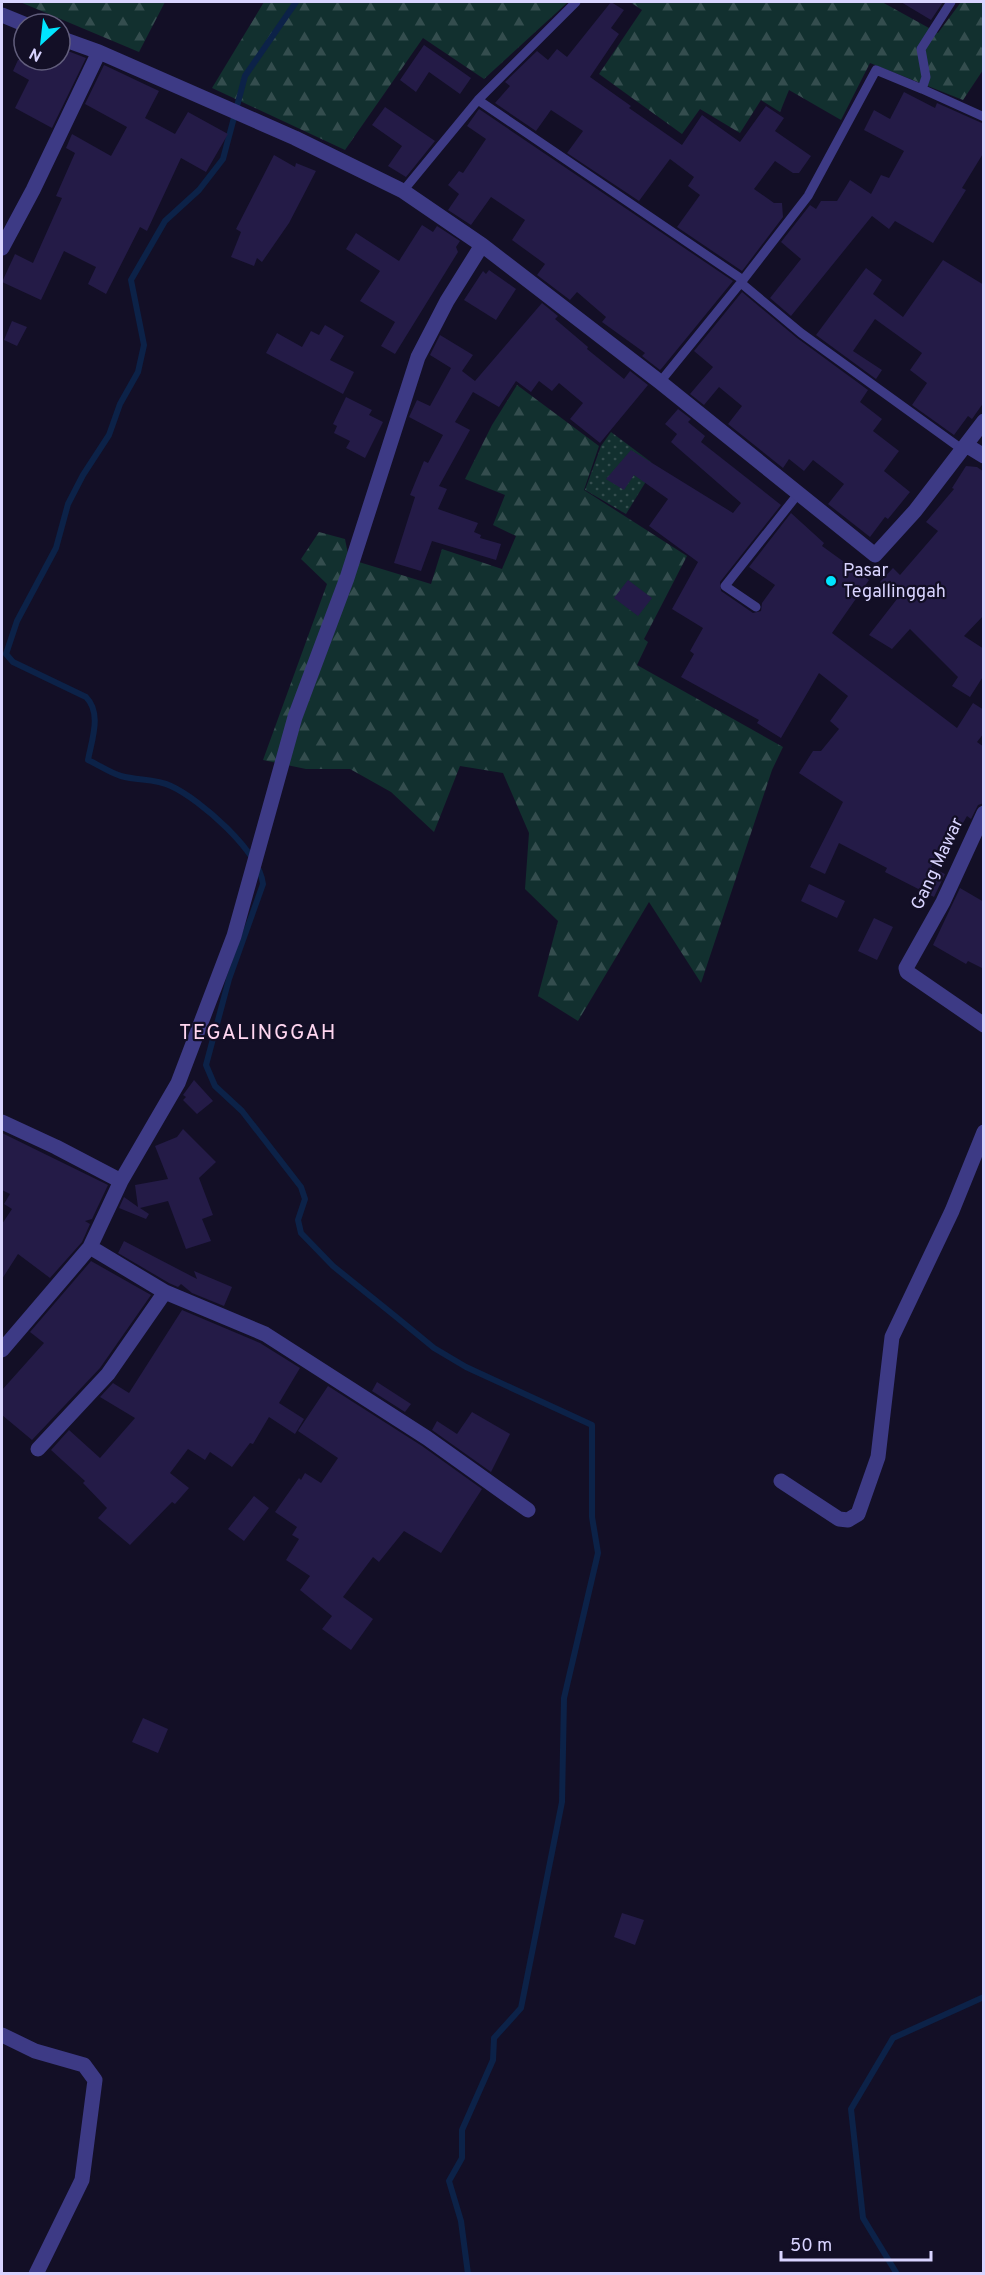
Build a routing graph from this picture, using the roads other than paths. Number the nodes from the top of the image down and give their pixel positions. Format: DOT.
graph roads {
  1 [pos="576,2"];
  2 [pos="951,2"];
  3 [pos="72,42"];
  4 [pos="99,52"];
  5 [pos="922,89"];
  6 [pos="478,100"];
  7 [pos="984,117"];
  8 [pos="403,191"];
  9 [pos="482,245"];
  10 [pos="2,248"];
  11 [pos="742,282"];
  12 [pos="660,382"];
  13 [pos="984,422"];
  14 [pos="964,447"];
  15 [pos="984,456"];
  16 [pos="798,494"];
  17 [pos="756,607"];
  18 [pos="984,813"];
  19 [pos="984,1025"];
  20 [pos="2,1122"];
  21 [pos="984,1132"];
  22 [pos="121,1181"];
  23 [pos="90,1247"];
  24 [pos="165,1292"];
  25 [pos="2,1350"];
  26 [pos="38,1449"];
  27 [pos="781,1481"];
  28 [pos="528,1510"];
  29 [pos="2,2035"];
  30 [pos="36,2274"];
  1 -- 6 [label="lane"];
  2 -- 5 [label="lane"];
  3 -- 4 [label="street"];
  4 -- 8 [label="street"];
  4 -- 10 [label="street"];
  5 -- 7 [label="lane"];
  5 -- 11 [label="lane"];
  6 -- 8 [label="lane"];
  6 -- 11 [label="lane"];
  8 -- 9 [label="street"];
  9 -- 12 [label="street"];
  9 -- 22 [label="street"];
  11 -- 12 [label="lane"];
  11 -- 14 [label="lane"];
  12 -- 16 [label="street"];
  13 -- 14 [label="street"];
  14 -- 15 [label="street"];
  14 -- 16 [label="street"];
  16 -- 17 [label="lane"];
  18 -- 19 [label="street, Gang Mawar"];
  20 -- 22 [label="street"];
  21 -- 27 [label="street"];
  22 -- 23 [label="street"];
  23 -- 24 [label="street"];
  23 -- 25 [label="street"];
  24 -- 26 [label="street"];
  24 -- 28 [label="street"];
  29 -- 30 [label="street"];
}
